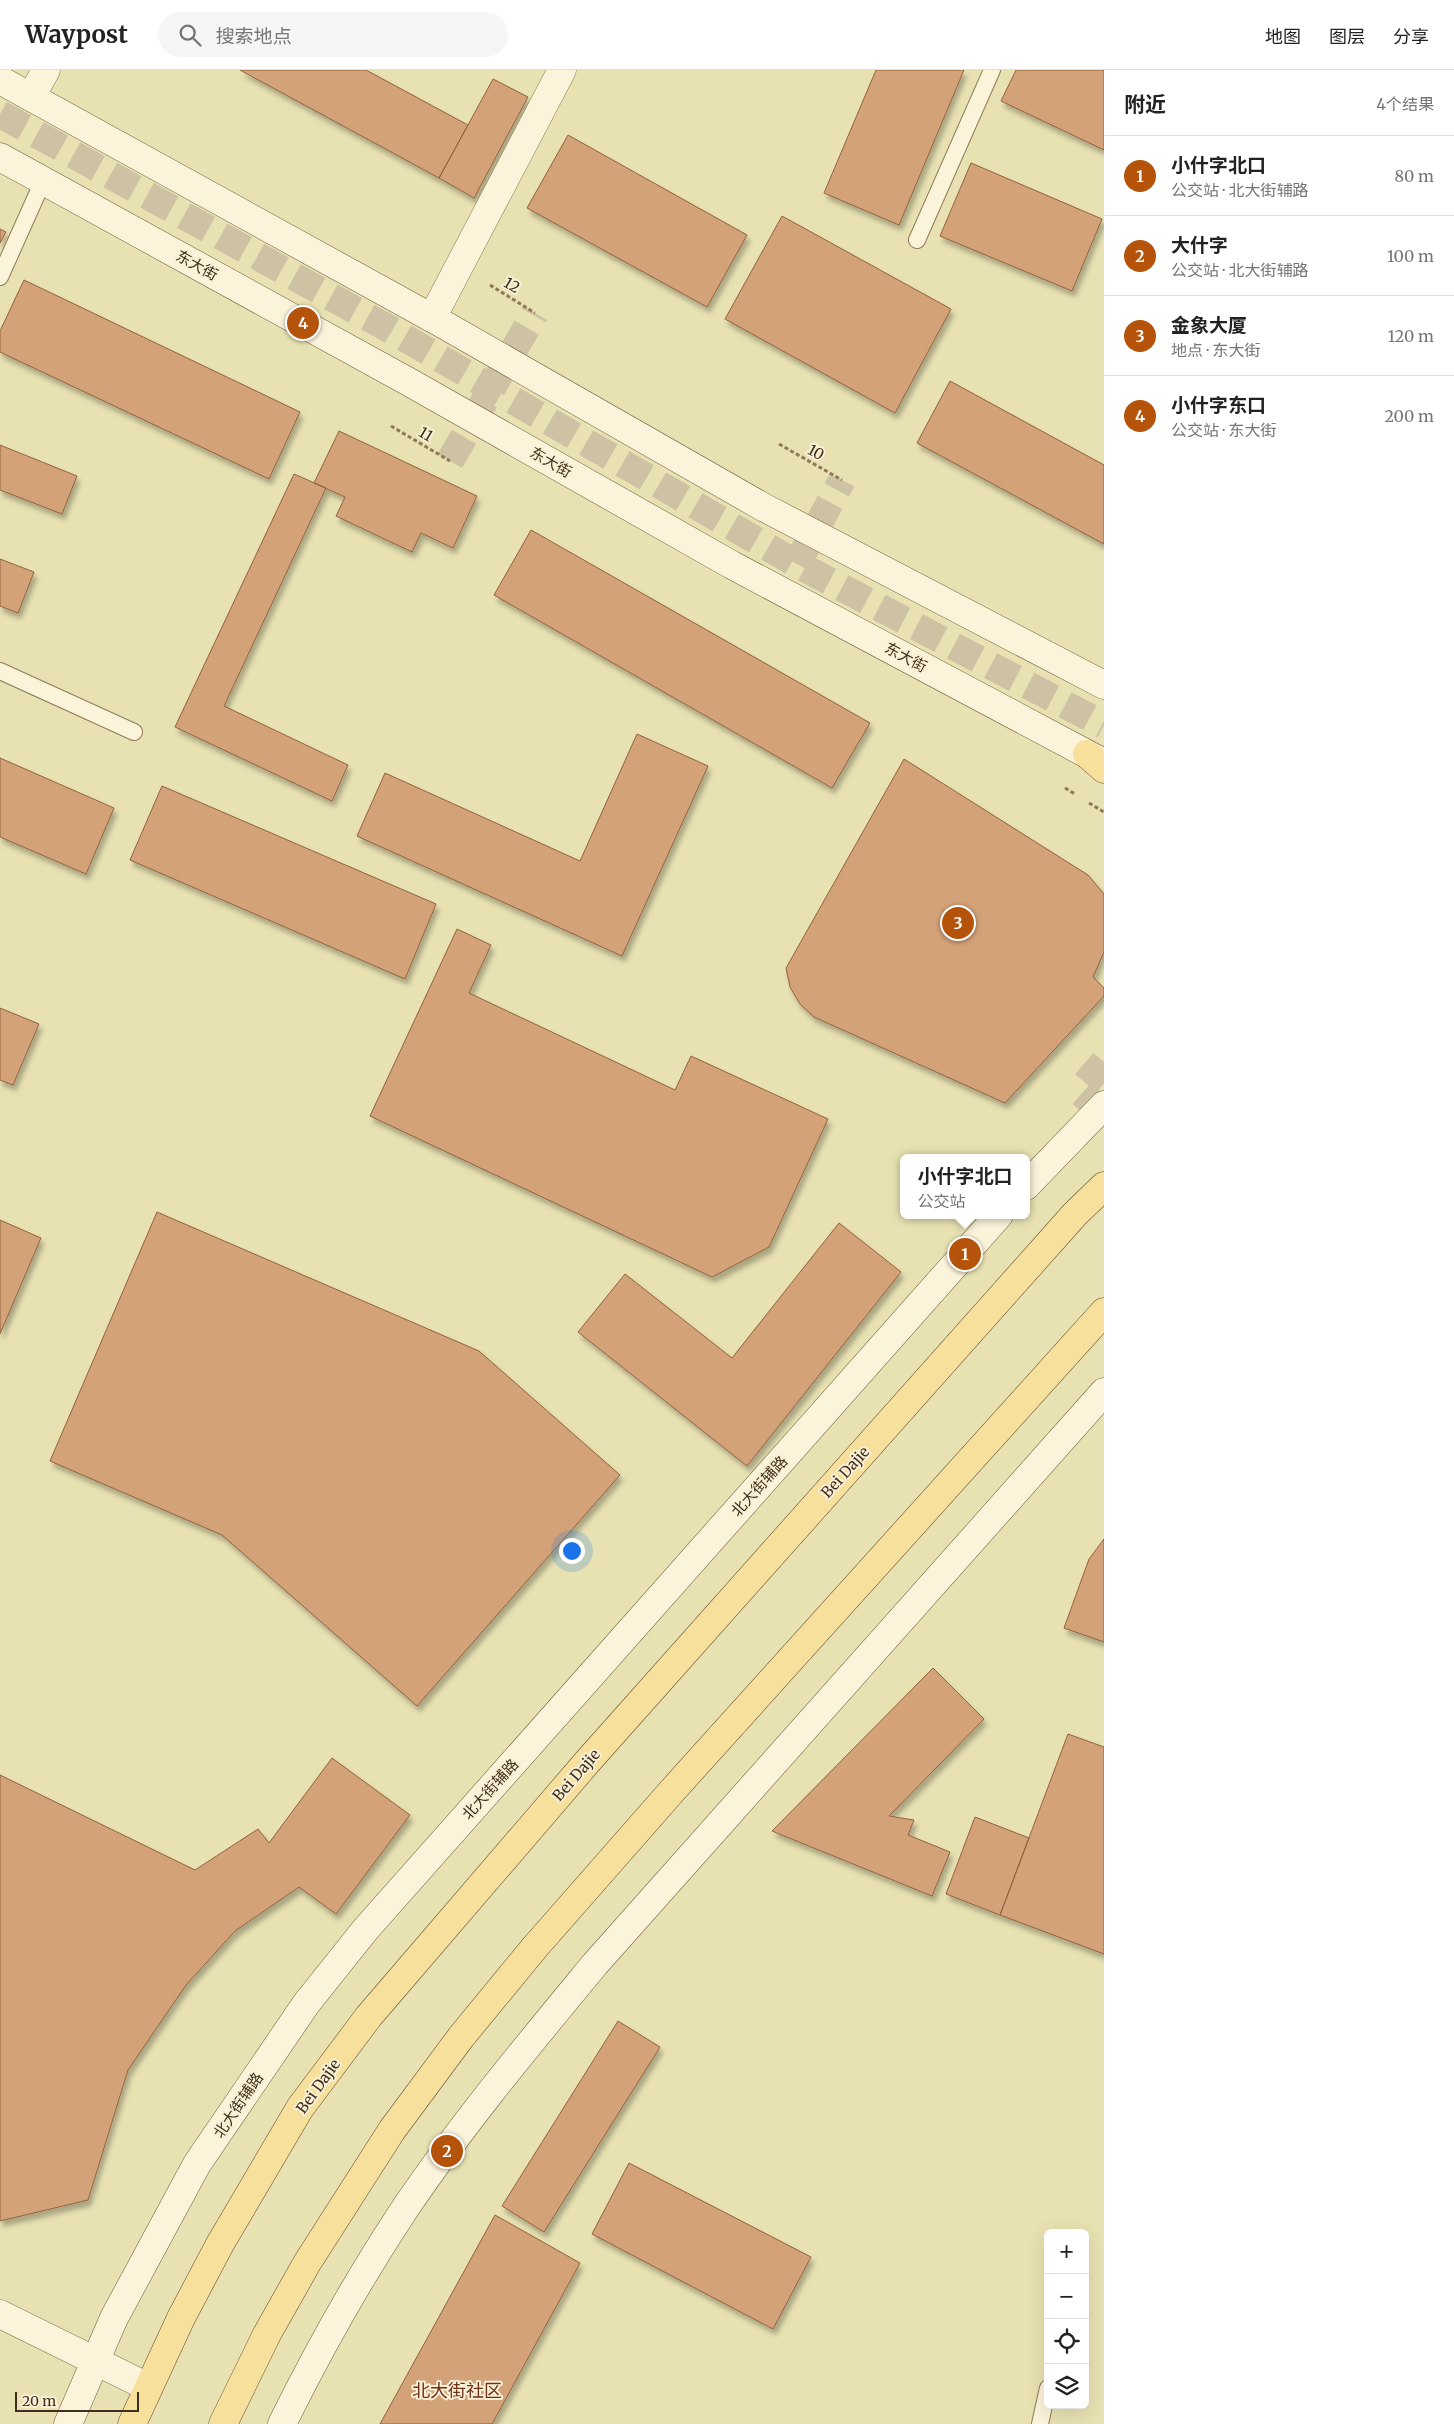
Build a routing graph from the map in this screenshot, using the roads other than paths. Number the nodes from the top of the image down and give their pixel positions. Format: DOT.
graph roads {
  1 [pos="46,70"];
  2 [pos="562,70"];
  3 [pos="992,70"];
  4 [pos="0,80"];
  5 [pos="31,97"];
  6 [pos="0,158"];
  7 [pos="44,181"];
  8 [pos="917,240"];
  9 [pos="0,277"];
  10 [pos="432,318"];
  11 [pos="0,671"];
  12 [pos="1104,685"];
  13 [pos="134,732"];
  14 [pos="1098,762"];
  15 [pos="1104,1105"];
  16 [pos="1104,1170"];
  17 [pos="1030,1182"];
  18 [pos="1104,1186"];
  19 [pos="1075,1214"];
  20 [pos="995,1219"];
  21 [pos="1104,1312"];
  22 [pos="1104,1392"];
  23 [pos="0,2314"];
  24 [pos="95,2361"];
  25 [pos="148,2387"];
  26 [pos="1044,2406"];
  27 [pos="68,2424"];
  28 [pos="132,2424"];
  29 [pos="223,2424"];
  30 [pos="282,2424"];
  31 [pos="1040,2424"];
  1 -- 5 [label="street"];
  2 -- 10 [label="street"];
  3 -- 8 [label="lane"];
  4 -- 5 [label="street"];
  5 -- 10 [label="street"];
  6 -- 7 [label="street, 东大街"];
  7 -- 9 [label="lane"];
  7 -- 14 [label="street, 东大街"];
  10 -- 12 [label="street"];
  11 -- 13 [label="lane"];
  15 -- 17 [label="street"];
  16 -- 19 [label="main road"];
  18 -- 19 [label="main road, Bei Dajie"];
  19 -- 25 [label="main road, Bei Dajie"];
  20 -- 24 [label="street, 北大街辅路"];
  21 -- 29 [label="main road"];
  22 -- 30 [label="street"];
  23 -- 24 [label="street"];
  24 -- 25 [label="street"];
  24 -- 27 [label="street, 北大街辅路"];
  25 -- 28 [label="main road, Bei Dajie"];
  26 -- 31 [label="lane"];
}
